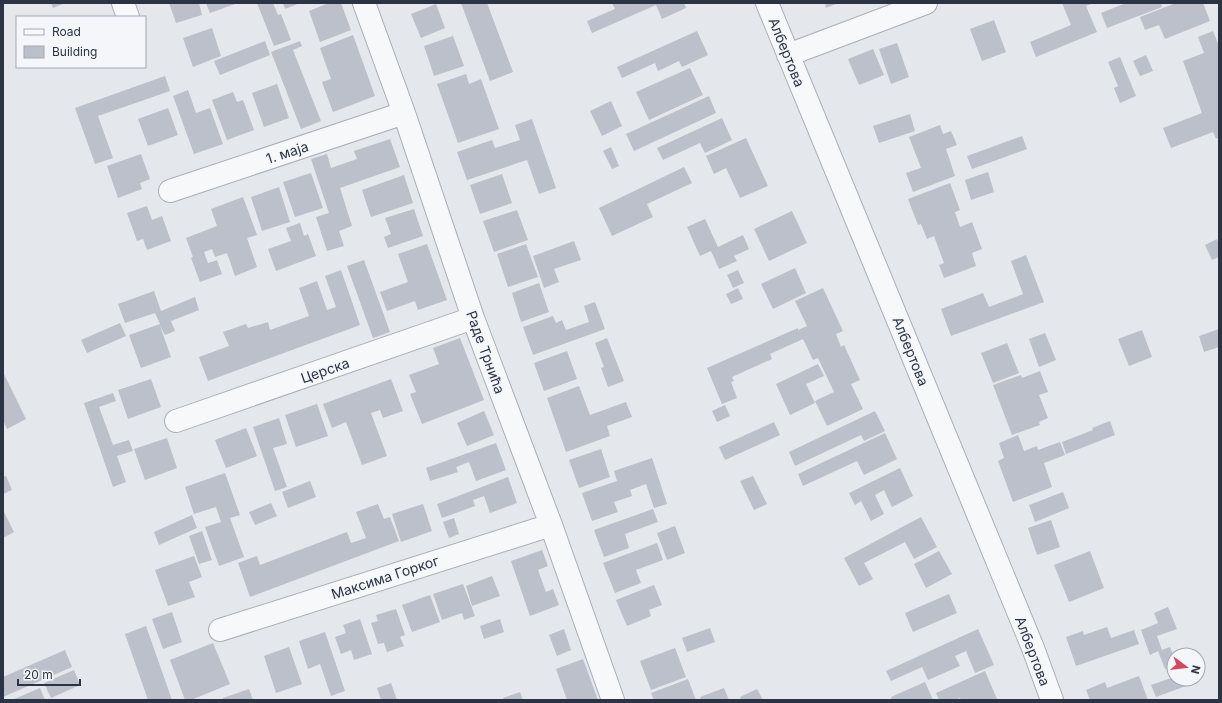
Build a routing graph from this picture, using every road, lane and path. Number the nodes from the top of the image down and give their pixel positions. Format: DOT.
graph roads {
  1 [pos="123,3"];
  2 [pos="364,3"];
  3 [pos="768,3"];
  4 [pos="926,3"];
  5 [pos="128,16"];
  6 [pos="788,55"];
  7 [pos="404,114"];
  8 [pos="170,191"];
  9 [pos="473,318"];
  10 [pos="176,421"];
  11 [pos="551,525"];
  12 [pos="220,630"];
  13 [pos="613,700"];
  14 [pos="1052,700"];
  1 -- 5 [label="street"];
  2 -- 7 [label="street, Раде Трнића"];
  3 -- 6 [label="street, Албертова"];
  4 -- 6 [label="street"];
  6 -- 14 [label="street, Албертова"];
  7 -- 8 [label="street, 1. маја"];
  7 -- 9 [label="street, Раде Трнића"];
  9 -- 10 [label="street, Церска"];
  9 -- 11 [label="street, Раде Трнића"];
  11 -- 12 [label="street, Максима Горког"];
  11 -- 13 [label="street, Раде Трнића"];
}
